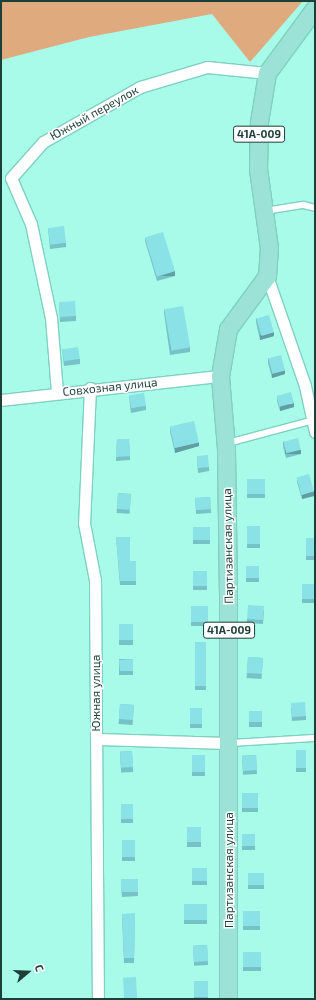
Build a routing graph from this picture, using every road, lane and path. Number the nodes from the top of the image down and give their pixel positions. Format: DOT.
graph roads {
  1 [pos="315,8"];
  2 [pos="267,73"];
  3 [pos="315,208"];
  4 [pos="263,211"];
  5 [pos="267,276"];
  6 [pos="220,376"];
  7 [pos="90,388"];
  8 [pos="57,392"];
  9 [pos="1,400"];
  10 [pos="314,420"];
  11 [pos="315,432"];
  12 [pos="226,444"];
  13 [pos="315,738"];
  14 [pos="96,739"];
  15 [pos="230,743"];
  16 [pos="98,999"];
  17 [pos="228,999"];
  1 -- 2 [label="main road, 41А-009"];
  2 -- 4 [label="main road, 41А-009"];
  2 -- 8 [label="street, Южный переулок"];
  3 -- 4 [label="lane"];
  4 -- 5 [label="main road, 41А-009"];
  5 -- 6 [label="main road, Партизанская улица / 41А-009"];
  5 -- 10 [label="street"];
  6 -- 7 [label="street, Совхозная улица"];
  6 -- 12 [label="main road, Партизанская улица / 41А-009"];
  7 -- 8 [label="street, Совхозная улица"];
  7 -- 14 [label="street, Южная улица"];
  8 -- 9 [label="street, Совхозная улица"];
  10 -- 11 [label="street"];
  10 -- 12 [label="lane"];
  12 -- 15 [label="main road, Партизанская улица / 41А-009"];
  13 -- 15 [label="lane"];
  14 -- 15 [label="street"];
  14 -- 16 [label="street, Южная улица"];
  15 -- 17 [label="main road, Партизанская улица / 41А-009"];
}
